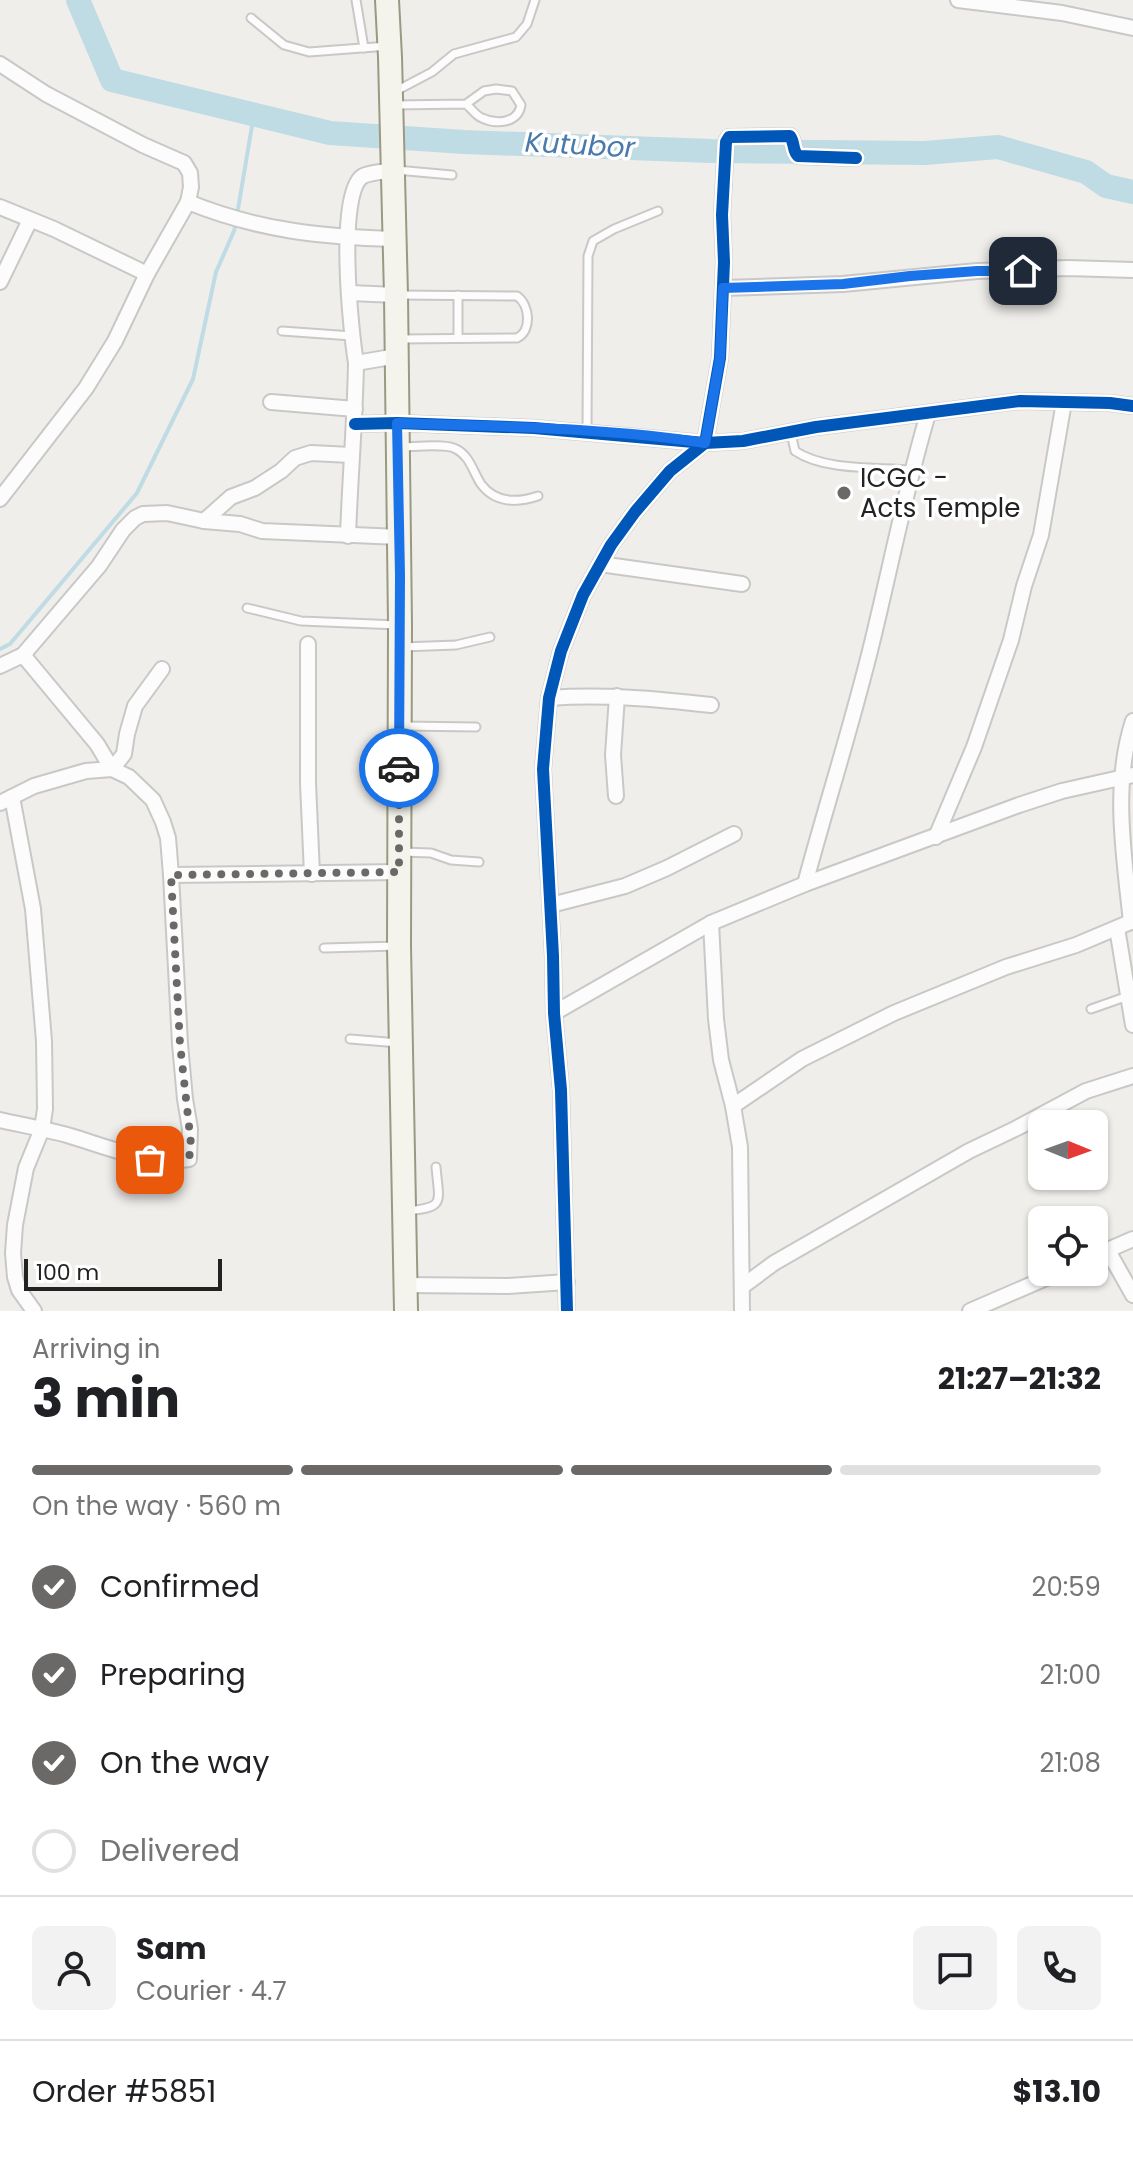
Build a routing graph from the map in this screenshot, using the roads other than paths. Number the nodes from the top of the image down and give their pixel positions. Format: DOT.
graph roads {
  1 [pos="356,0"];
  2 [pos="387,0"];
  3 [pos="535,0"];
  4 [pos="958,0"];
  5 [pos="1062,6"];
  6 [pos="251,18"];
  7 [pos="1133,28"];
  8 [pos="390,45"];
  9 [pos="364,48"];
  10 [pos="0,64"];
  11 [pos="466,104"];
  12 [pos="392,107"];
  13 [pos="856,158"];
  14 [pos="393,160"];
  15 [pos="452,175"];
  16 [pos="188,202"];
  17 [pos="0,207"];
  18 [pos="658,211"];
  19 [pos="30,220"];
  20 [pos="347,238"];
  21 [pos="395,239"];
  22 [pos="1133,270"];
  23 [pos="147,274"];
  24 [pos="0,282"];
  25 [pos="723,288"];
  26 [pos="350,293"];
  27 [pos="396,295"];
  28 [pos="458,295"];
  29 [pos="282,331"];
  30 [pos="352,336"];
  31 [pos="458,338"];
  32 [pos="397,348"];
  33 [pos="356,363"];
  34 [pos="271,402"];
  35 [pos="1064,402"];
  36 [pos="1133,406"];
  37 [pos="928,414"];
  38 [pos="355,417"];
  39 [pos="397,423"];
  40 [pos="587,432"];
  41 [pos="791,432"];
  42 [pos="705,443"];
  43 [pos="398,447"];
  44 [pos="351,455"];
  45 [pos="911,470"];
  46 [pos="538,496"];
  47 [pos="0,499"];
  48 [pos="204,521"];
  49 [pos="348,536"];
  50 [pos="399,537"];
  51 [pos="600,564"];
  52 [pos="742,584"];
  53 [pos="247,608"];
  54 [pos="400,636"];
  55 [pos="490,637"];
  56 [pos="308,644"];
  57 [pos="23,655"];
  58 [pos="0,666"];
  59 [pos="162,669"];
  60 [pos="617,696"];
  61 [pos="549,698"];
  62 [pos="711,705"];
  63 [pos="1133,721"];
  64 [pos="399,726"];
  65 [pos="476,727"];
  66 [pos="112,769"];
  67 [pos="1127,776"];
  68 [pos="616,796"];
  69 [pos="6,800"];
  70 [pos="734,834"];
  71 [pos="936,837"];
  72 [pos="399,862"];
  73 [pos="479,862"];
  74 [pos="312,874"];
  75 [pos="171,875"];
  76 [pos="805,884"];
  77 [pos="551,905"];
  78 [pos="711,923"];
  79 [pos="1127,924"];
  80 [pos="399,946"];
  81 [pos="324,948"];
  82 [pos="1128,996"];
  83 [pos="1091,1009"];
  84 [pos="554,1013"];
  85 [pos="1133,1025"];
  86 [pos="350,1039"];
  87 [pos="401,1043"];
  88 [pos="1133,1076"];
  89 [pos="733,1106"];
  90 [pos="0,1120"];
  91 [pos="42,1129"];
  92 [pos="436,1167"];
  93 [pos="405,1211"];
  94 [pos="8,1225"];
  95 [pos="1133,1239"];
  96 [pos="1108,1250"];
  97 [pos="1108,1262"];
  98 [pos="567,1282"];
  99 [pos="405,1285"];
  100 [pos="743,1286"];
  101 [pos="1028,1286"];
  102 [pos="1133,1295"];
  103 [pos="34,1311"];
  104 [pos="406,1311"];
  105 [pos="567,1311"];
  106 [pos="742,1311"];
  107 [pos="970,1311"];
  1 -- 9 [label="lane"];
  2 -- 8 [label="main road"];
  3 -- 12 [label="lane"];
  4 -- 5 [label="street"];
  5 -- 7 [label="street"];
  6 -- 9 [label="lane"];
  8 -- 9 [label="lane"];
  8 -- 12 [label="main road"];
  10 -- 16 [label="street"];
  11 -- 11 [label="lane"];
  11 -- 12 [label="lane"];
  12 -- 14 [label="main road"];
  13 -- 25 [label="street"];
  14 -- 15 [label="lane"];
  14 -- 20 [label="street"];
  14 -- 21 [label="main road"];
  16 -- 20 [label="street"];
  16 -- 23 [label="street"];
  17 -- 19 [label="street"];
  18 -- 40 [label="lane"];
  19 -- 23 [label="street"];
  19 -- 24 [label="street"];
  20 -- 21 [label="street"];
  20 -- 26 [label="street"];
  21 -- 27 [label="main road"];
  22 -- 25 [label="street"];
  23 -- 47 [label="street"];
  25 -- 42 [label="street"];
  26 -- 27 [label="street"];
  26 -- 30 [label="street"];
  27 -- 28 [label="lane"];
  27 -- 32 [label="main road"];
  28 -- 31 [label="lane"];
  28 -- 31 [label="lane"];
  29 -- 30 [label="lane"];
  30 -- 33 [label="street"];
  31 -- 32 [label="lane"];
  32 -- 33 [label="street"];
  32 -- 39 [label="main road"];
  33 -- 38 [label="street"];
  34 -- 38 [label="street"];
  35 -- 36 [label="street"];
  35 -- 37 [label="street"];
  35 -- 71 [label="street"];
  37 -- 41 [label="street"];
  37 -- 45 [label="street"];
  38 -- 39 [label="street"];
  38 -- 44 [label="street"];
  39 -- 40 [label="street"];
  39 -- 43 [label="main road"];
  40 -- 42 [label="street"];
  41 -- 42 [label="street"];
  41 -- 45 [label="lane"];
  42 -- 51 [label="street"];
  43 -- 46 [label="lane"];
  43 -- 50 [label="main road"];
  44 -- 48 [label="street"];
  44 -- 49 [label="street"];
  45 -- 76 [label="street"];
  48 -- 49 [label="street"];
  48 -- 57 [label="street"];
  49 -- 50 [label="street"];
  50 -- 54 [label="main road"];
  51 -- 52 [label="street"];
  51 -- 61 [label="street"];
  53 -- 54 [label="lane"];
  54 -- 55 [label="lane"];
  54 -- 64 [label="main road"];
  56 -- 74 [label="street"];
  57 -- 58 [label="street"];
  57 -- 66 [label="street"];
  59 -- 66 [label="street"];
  60 -- 61 [label="street"];
  60 -- 62 [label="street"];
  60 -- 68 [label="street"];
  61 -- 77 [label="street"];
  63 -- 67 [label="street"];
  64 -- 65 [label="lane"];
  64 -- 72 [label="main road"];
  66 -- 69 [label="street"];
  66 -- 75 [label="street"];
  67 -- 71 [label="street"];
  67 -- 79 [label="street"];
  69 -- 91 [label="street"];
  70 -- 77 [label="street"];
  71 -- 76 [label="street"];
  72 -- 73 [label="lane"];
  72 -- 74 [label="street"];
  72 -- 80 [label="main road"];
  74 -- 75 [label="street"];
  75 -- 91 [label="street"];
  76 -- 78 [label="street"];
  77 -- 84 [label="street"];
  78 -- 84 [label="street"];
  78 -- 89 [label="street"];
  79 -- 82 [label="street"];
  79 -- 89 [label="street"];
  80 -- 81 [label="lane"];
  80 -- 87 [label="main road"];
  82 -- 83 [label="lane"];
  82 -- 85 [label="street"];
  84 -- 98 [label="street"];
  86 -- 87 [label="lane"];
  87 -- 93 [label="main road"];
  88 -- 100 [label="street"];
  89 -- 100 [label="street"];
  90 -- 91 [label="street"];
  91 -- 94 [label="street"];
  92 -- 93 [label="lane"];
  93 -- 99 [label="main road"];
  94 -- 103 [label="street"];
  95 -- 96 [label="street"];
  97 -- 102 [label="street"];
  98 -- 99 [label="street"];
  98 -- 105 [label="street"];
  99 -- 104 [label="main road"];
  100 -- 106 [label="street"];
  101 -- 107 [label="street"];
}
